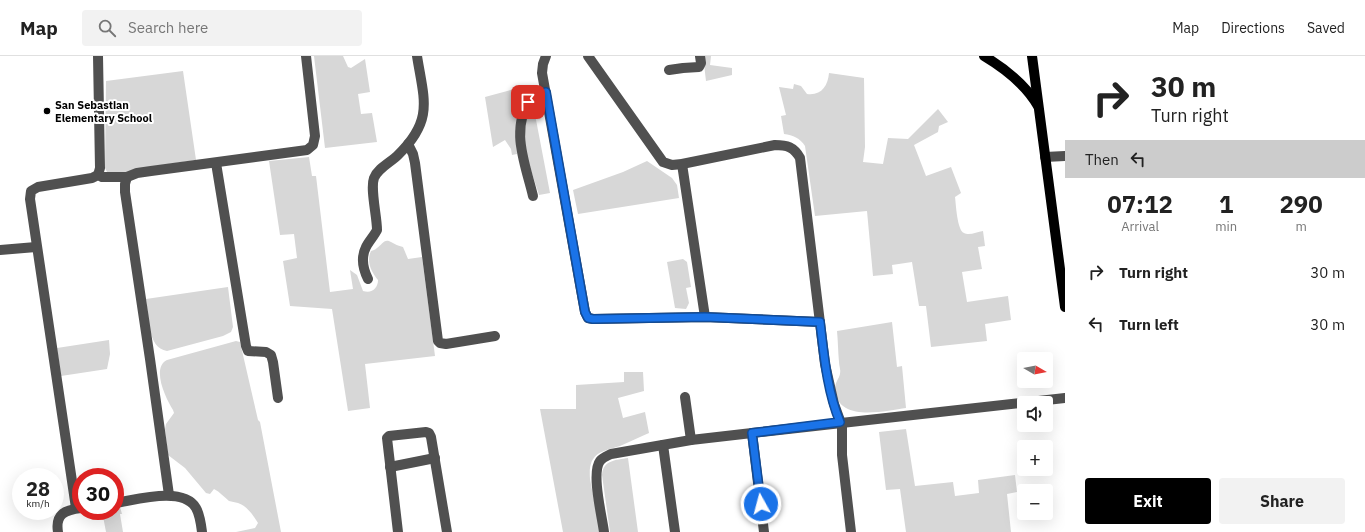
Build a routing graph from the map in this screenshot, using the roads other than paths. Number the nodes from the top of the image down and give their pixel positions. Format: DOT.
graph roads {
  1 [pos="98,56"];
  2 [pos="306,56"];
  3 [pos="417,56"];
  4 [pos="546,56"];
  5 [pos="588,56"];
  6 [pos="700,56"];
  7 [pos="984,56"];
  8 [pos="1032,56"];
  9 [pos="669,70"];
  10 [pos="546,92"];
  11 [pos="1040,112"];
  12 [pos="408,144"];
  13 [pos="1065,156"];
  14 [pos="1045,157"];
  15 [pos="216,163"];
  16 [pos="682,164"];
  17 [pos="98,175"];
  18 [pos="127,177"];
  19 [pos="534,196"];
  20 [pos="36,247"];
  21 [pos="0,250"];
  22 [pos="1062,267"];
  23 [pos="368,279"];
  24 [pos="1065,307"];
  25 [pos="705,317"];
  26 [pos="820,322"];
  27 [pos="495,336"];
  28 [pos="685,397"];
  29 [pos="278,398"];
  30 [pos="1065,398"];
  31 [pos="840,422"];
  32 [pos="752,433"];
  33 [pos="691,440"];
  34 [pos="663,445"];
  35 [pos="435,458"];
  36 [pos="390,467"];
  37 [pos="72,471"];
  38 [pos="169,495"];
  39 [pos="124,502"];
  40 [pos="72,509"];
  41 [pos="58,532"];
  42 [pos="202,532"];
  43 [pos="398,532"];
  44 [pos="447,532"];
  45 [pos="604,532"];
  46 [pos="675,532"];
  47 [pos="764,532"];
  48 [pos="851,532"];
  1 -- 17 [label="street"];
  2 -- 15 [label="street"];
  3 -- 12 [label="street"];
  4 -- 10 [label="street"];
  5 -- 16 [label="street"];
  6 -- 9 [label="street"];
  7 -- 11 [label="main road"];
  8 -- 11 [label="main road"];
  10 -- 19 [label="street"];
  10 -- 25 [label="street"];
  11 -- 14 [label="main road"];
  12 -- 23 [label="street"];
  12 -- 27 [label="street"];
  13 -- 14 [label="street"];
  14 -- 22 [label="main road"];
  15 -- 18 [label="street"];
  15 -- 29 [label="street"];
  16 -- 25 [label="street"];
  16 -- 26 [label="street"];
  17 -- 18 [label="street"];
  17 -- 20 [label="street"];
  18 -- 38 [label="street"];
  20 -- 21 [label="street"];
  20 -- 37 [label="street"];
  22 -- 24 [label="main road"];
  25 -- 26 [label="street"];
  26 -- 31 [label="street"];
  28 -- 33 [label="street"];
  30 -- 31 [label="street"];
  31 -- 32 [label="street"];
  31 -- 48 [label="street"];
  32 -- 33 [label="street"];
  32 -- 47 [label="street"];
  33 -- 34 [label="street"];
  34 -- 45 [label="street"];
  34 -- 46 [label="street"];
  35 -- 36 [label="street"];
  35 -- 36 [label="street"];
  35 -- 44 [label="street"];
  36 -- 43 [label="street"];
  38 -- 39 [label="street"];
  38 -- 42 [label="street"];
  40 -- 41 [label="street"];
}
